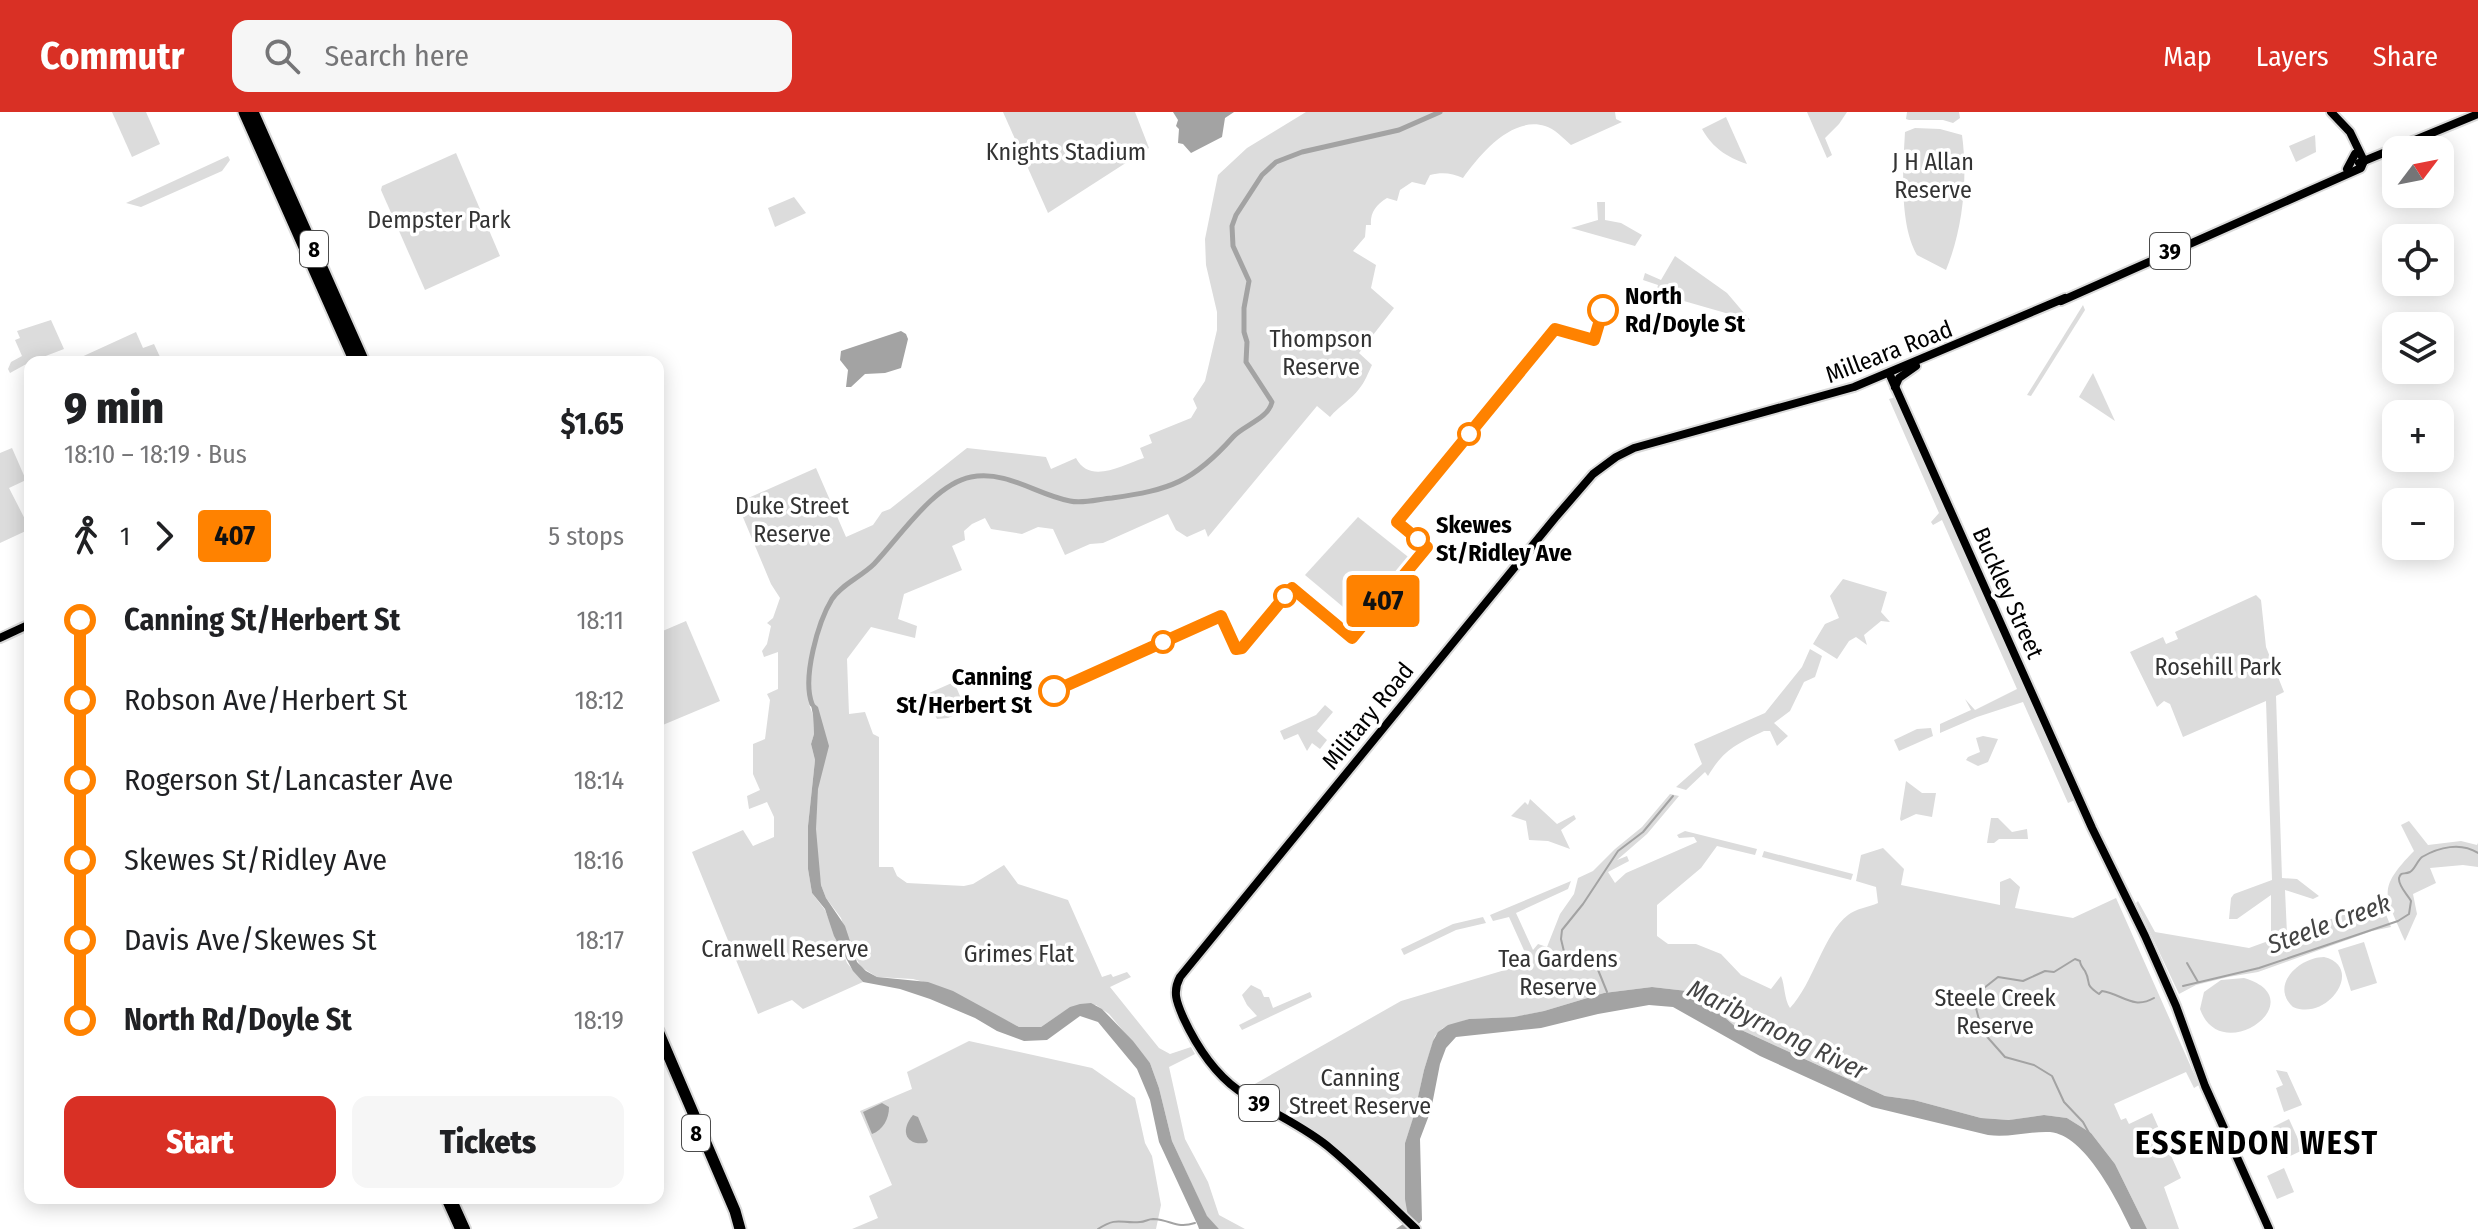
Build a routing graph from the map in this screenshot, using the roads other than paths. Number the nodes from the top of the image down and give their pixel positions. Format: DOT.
graph roads {
  1 [pos="244,112"];
  2 [pos="253,112"];
  3 [pos="2323,112"];
  4 [pos="2331,112"];
  5 [pos="2478,114"];
  6 [pos="2356,150"];
  7 [pos="2371,160"];
  8 [pos="2360,164"];
  9 [pos="272,165"];
  10 [pos="2347,169"];
  11 [pos="2338,176"];
  12 [pos="2065,298"];
  13 [pos="352,356"];
  14 [pos="361,356"];
  15 [pos="1916,366"];
  16 [pos="1890,375"];
  17 [pos="1880,381"];
  18 [pos="1896,390"];
  19 [pos="1720,424"];
  20 [pos="1593,474"];
  21 [pos="24,627"];
  22 [pos="0,638"];
  23 [pos="664,1045"];
  24 [pos="664,1059"];
  25 [pos="449,1204"];
  26 [pos="454,1204"];
  27 [pos="461,1225"];
  28 [pos="739,1229"];
  29 [pos="1416,1229"];
  30 [pos="2267,1229"];
  1 -- 9 [label="highway, 8"];
  2 -- 9 [label="highway, 8"];
  3 -- 6 [label="main road"];
  4 -- 6 [label="main road"];
  5 -- 7 [label="main road, Milleara Road"];
  6 -- 7 [label="main road"];
  6 -- 8 [label="main road"];
  6 -- 10 [label="main road, 39"];
  7 -- 8 [label="main road, Milleara Road"];
  8 -- 10 [label="main road, Milleara Road / 39"];
  8 -- 11 [label="main road, Milleara Road / 39"];
  9 -- 13 [label="highway, 8"];
  9 -- 14 [label="highway, 8"];
  10 -- 11 [label="main road, Milleara Road / 39"];
  11 -- 12 [label="main road, Milleara Road / 39"];
  12 -- 15 [label="main road, Milleara Road / 39"];
  12 -- 16 [label="main road, Milleara Road / 39"];
  15 -- 16 [label="main road, Milleara Road / 39"];
  15 -- 18 [label="main road"];
  16 -- 17 [label="main road, Milleara Road / 39"];
  16 -- 18 [label="main road, Buckley Street"];
  16 -- 19 [label="main road, Milleara Road / 39"];
  17 -- 18 [label="main road"];
  17 -- 19 [label="main road, Milleara Road / 39"];
  18 -- 30 [label="main road, Buckley Street"];
  19 -- 20 [label="main road, Milleara Road / 39"];
  20 -- 29 [label="main road, Military Road / 39"];
  21 -- 22 [label="main road"];
  23 -- 28 [label="highway, 8"];
  24 -- 28 [label="highway, 8"];
  25 -- 27 [label="main road"];
  26 -- 27 [label="main road"];
}
